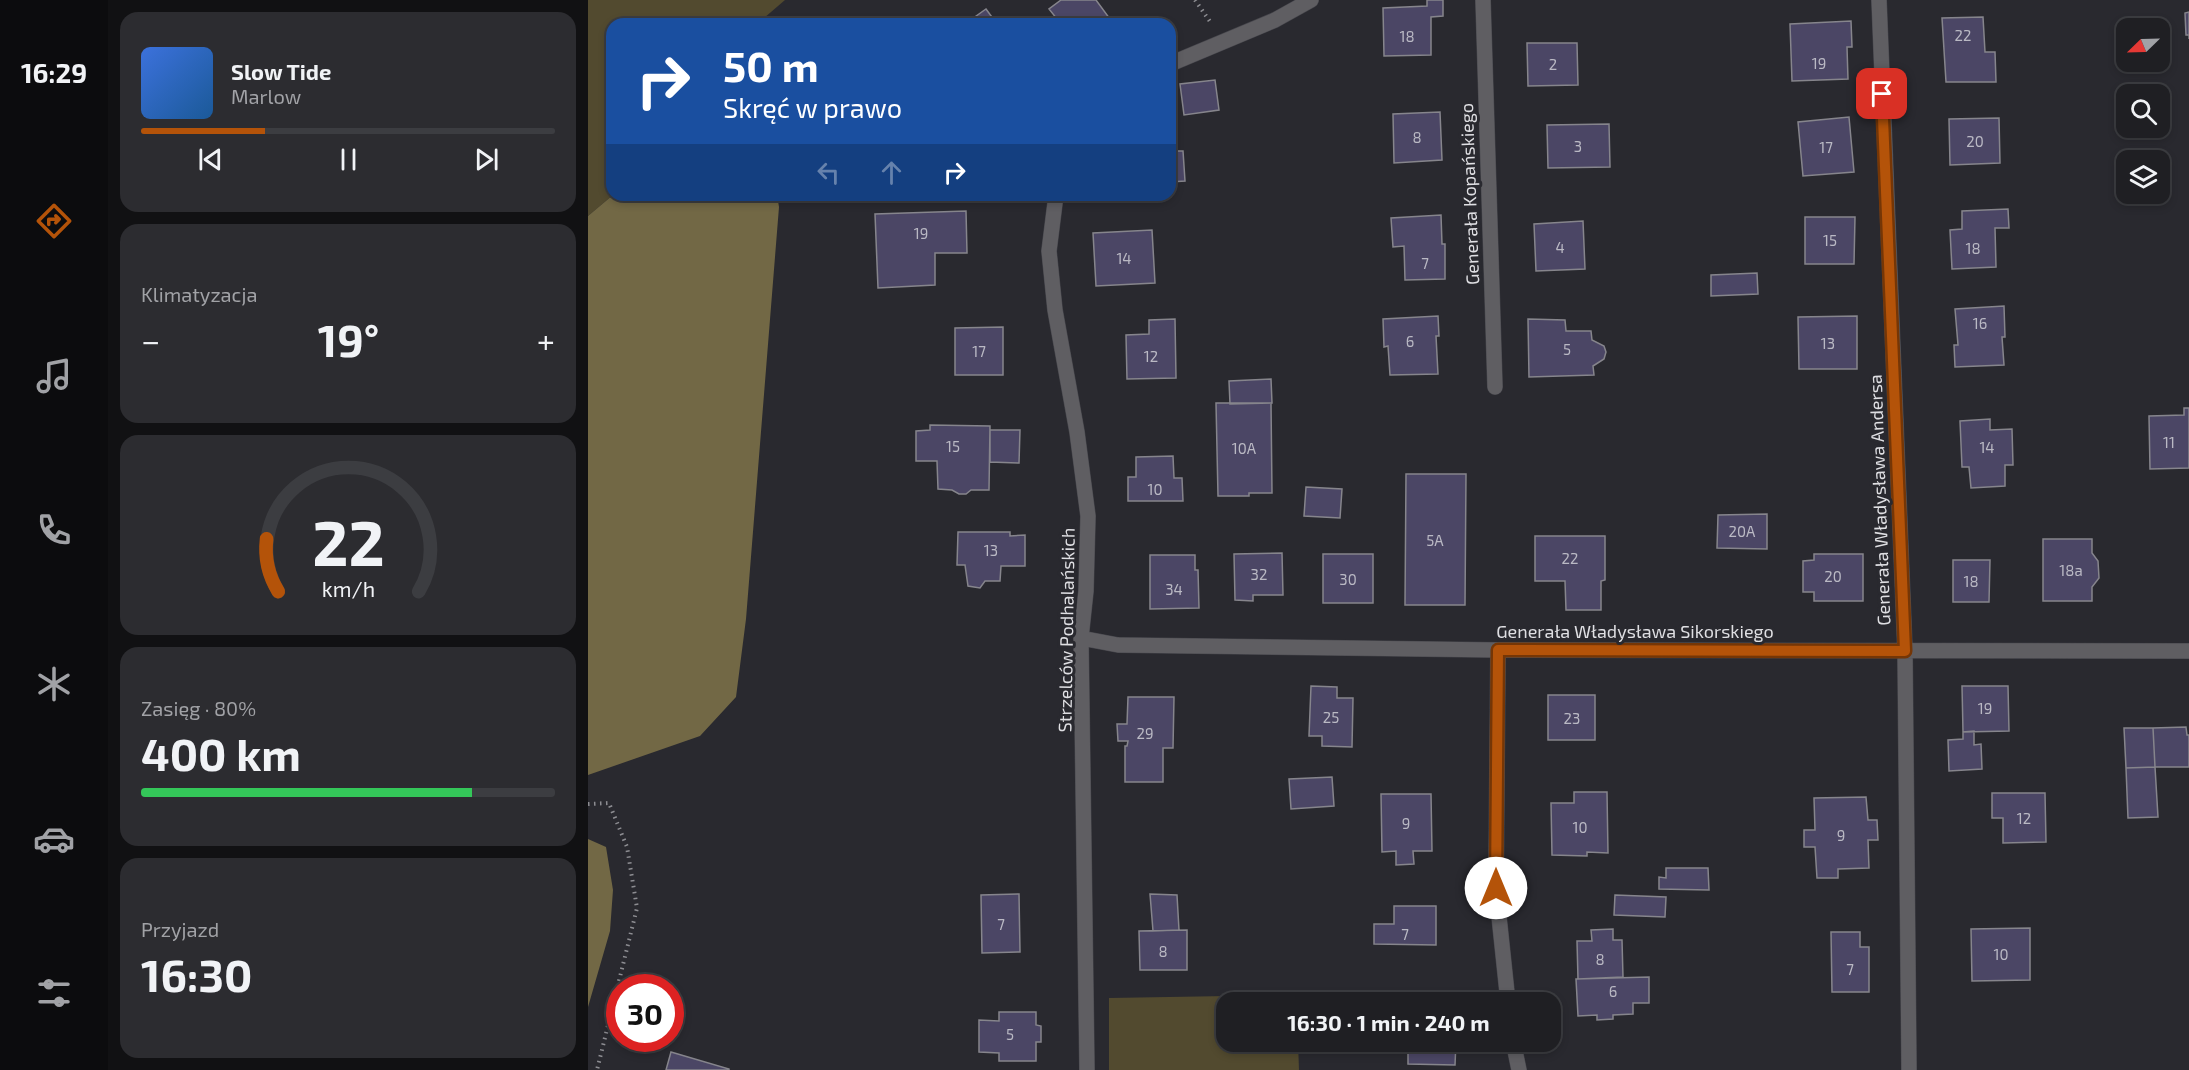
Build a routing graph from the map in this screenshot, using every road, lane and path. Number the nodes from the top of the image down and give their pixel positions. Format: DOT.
graph roads {
  1 [pos="1311,0"];
  2 [pos="1483,0"];
  3 [pos="1879,0"];
  4 [pos="1176,61"];
  5 [pos="1055,201"];
  6 [pos="1495,387"];
  7 [pos="1082,638"];
  8 [pos="1498,650"];
  9 [pos="1905,651"];
  10 [pos="2189,651"];
  11 [pos="588,804"];
  12 [pos="1507,992"];
  13 [pos="1516,1052"];
  14 [pos="597,1070"];
  15 [pos="1087,1070"];
  16 [pos="1519,1070"];
  17 [pos="1909,1070"];
  1 -- 4 [label="street"];
  2 -- 6 [label="street, Generała Kopańskiego"];
  3 -- 9 [label="street, Generała Władysława Andersa"];
  5 -- 7 [label="street, Strzelców Podhalańskich"];
  7 -- 8 [label="street, Generała Władysława Sikorskiego"];
  7 -- 15 [label="street, Strzelców Podhalańskich"];
  8 -- 9 [label="street, Generała Władysława Sikorskiego"];
  8 -- 12 [label="street"];
  9 -- 10 [label="street, Generała Władysława Sikorskiego"];
  9 -- 17 [label="street, Generała Władysława Andersa"];
  11 -- 14 [label="path"];
  13 -- 16 [label="street"];
}
